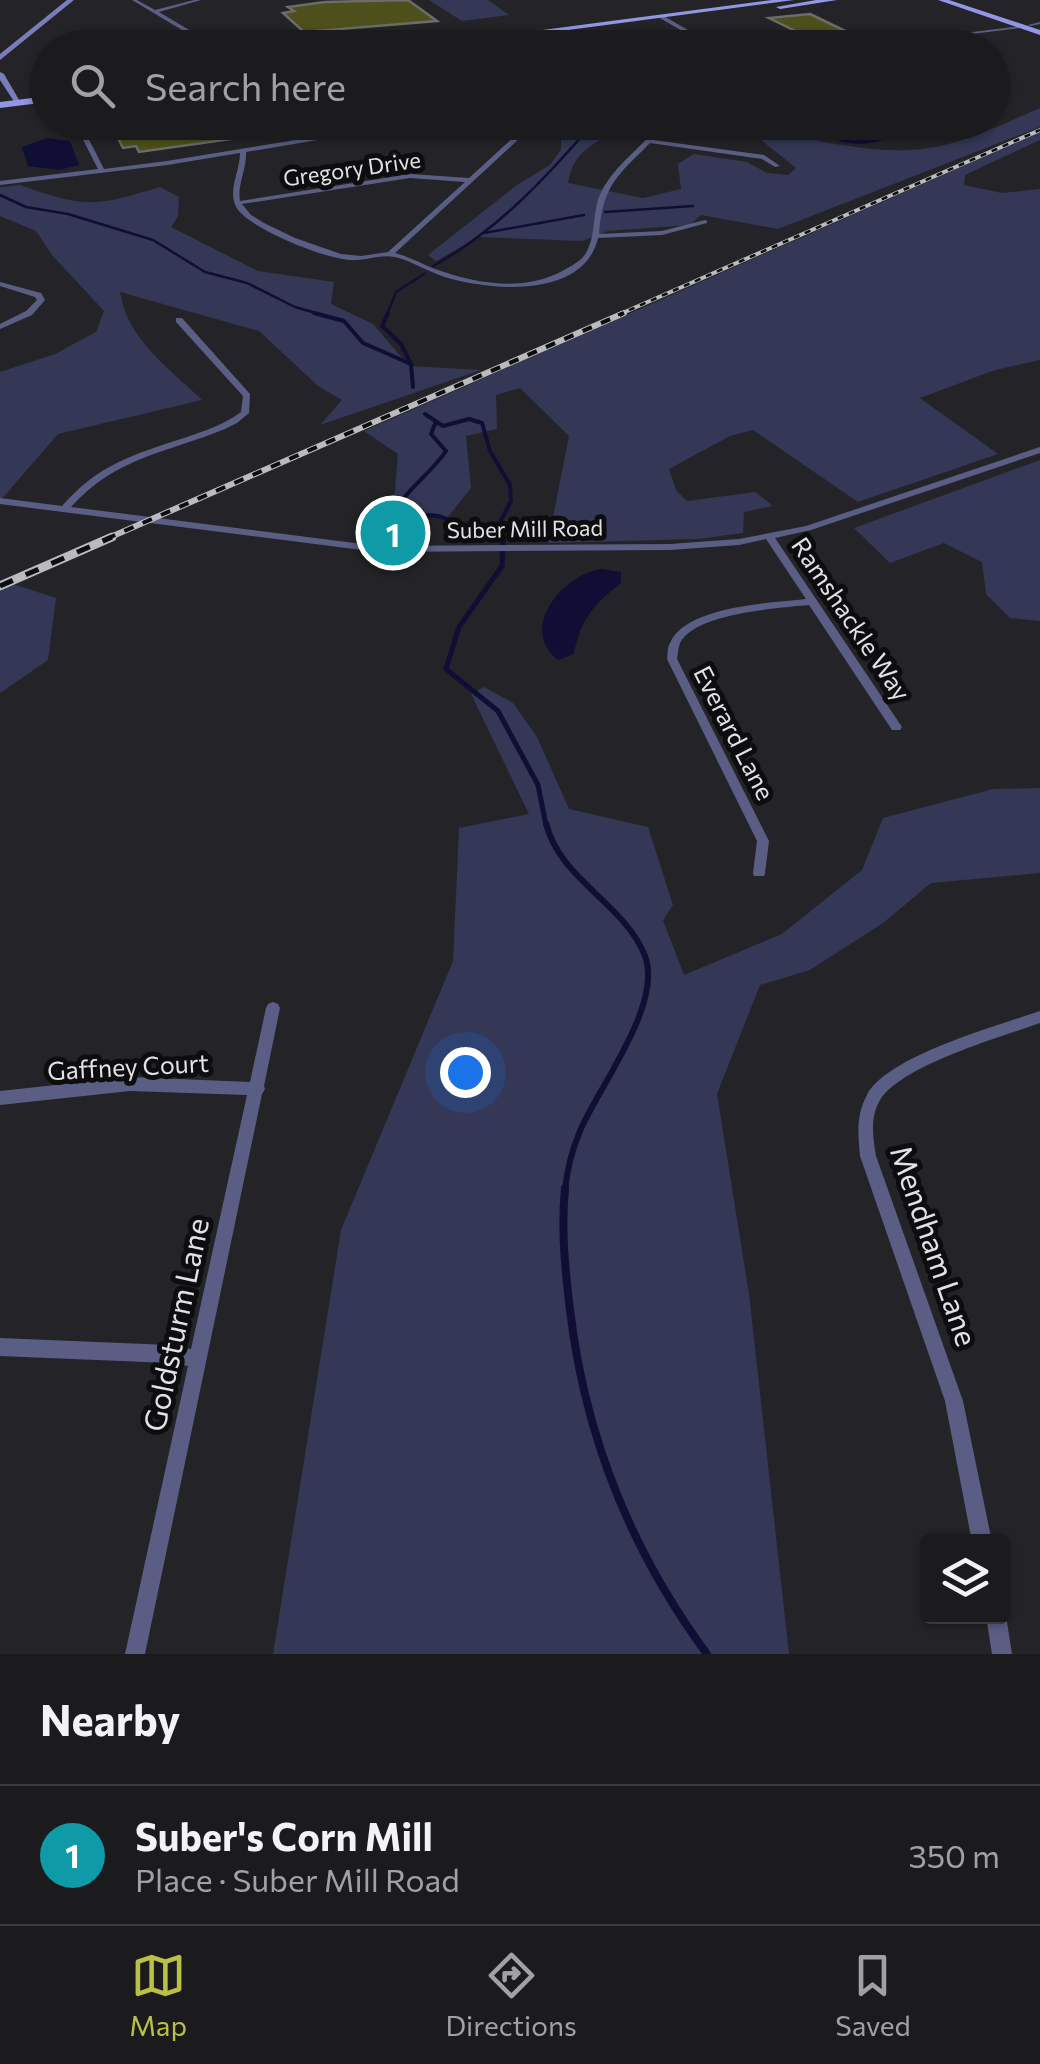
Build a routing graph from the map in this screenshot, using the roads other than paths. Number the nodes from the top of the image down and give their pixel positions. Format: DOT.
graph roads {
  1 [pos="72,0"];
  2 [pos="134,0"];
  3 [pos="198,0"];
  4 [pos="790,0"];
  5 [pos="833,0"];
  6 [pos="942,0"];
  7 [pos="959,0"];
  8 [pos="154,12"];
  9 [pos="665,18"];
  10 [pos="1034,28"];
  11 [pos="35,30"];
  12 [pos="185,30"];
  13 [pos="562,30"];
  14 [pos="583,30"];
  15 [pos="686,30"];
  16 [pos="30,34"];
  17 [pos="0,58"];
  18 [pos="0,74"];
  19 [pos="30,98"];
  20 [pos="16,100"];
  21 [pos="0,102"];
  22 [pos="86,140"];
  23 [pos="314,140"];
  24 [pos="515,140"];
  25 [pos="649,142"];
  26 [pos="243,152"];
  27 [pos="777,166"];
  28 [pos="102,170"];
  29 [pos="471,180"];
  30 [pos="0,183"];
  31 [pos="237,203"];
  32 [pos="705,222"];
  33 [pos="597,236"];
  34 [pos="390,253"];
  35 [pos="0,284"];
  36 [pos="179,320"];
  37 [pos="0,327"];
  38 [pos="1040,450"];
  39 [pos="0,501"];
  40 [pos="65,508"];
  41 [pos="769,536"];
  42 [pos="813,601"];
  43 [pos="896,727"];
  44 [pos="759,873"];
  45 [pos="273,1008"];
  46 [pos="1040,1016"];
  47 [pos="258,1089"];
  48 [pos="0,1098"];
  49 [pos="0,1347"];
  50 [pos="198,1359"];
  51 [pos="980,1534"];
  52 [pos="997,1624"];
  53 [pos="135,1654"];
  54 [pos="1002,1654"];
  1 -- 11 [label="street"];
  2 -- 8 [label="street"];
  3 -- 8 [label="street"];
  4 -- 9 [label="main road"];
  5 -- 9 [label="main road"];
  6 -- 10 [label="main road"];
  7 -- 10 [label="main road"];
  8 -- 12 [label="street"];
  9 -- 13 [label="main road"];
  9 -- 14 [label="main road"];
  9 -- 15 [label="street"];
  16 -- 17 [label="street"];
  18 -- 20 [label="street"];
  19 -- 20 [label="main road"];
  20 -- 21 [label="main road"];
  22 -- 28 [label="street"];
  23 -- 26 [label="street"];
  24 -- 29 [label="street"];
  25 -- 27 [label="street"];
  25 -- 33 [label="street"];
  26 -- 28 [label="street"];
  26 -- 31 [label="street"];
  28 -- 30 [label="street"];
  29 -- 31 [label="street, Gregory Drive"];
  29 -- 34 [label="street"];
  31 -- 34 [label="street"];
  32 -- 33 [label="street"];
  33 -- 34 [label="street"];
  35 -- 37 [label="street"];
  36 -- 40 [label="street"];
  38 -- 41 [label="street, Suber Mill Road"];
  39 -- 40 [label="street, Suber Mill Road"];
  40 -- 41 [label="street, Suber Mill Road"];
  41 -- 42 [label="street, Ramshackle Way"];
  42 -- 43 [label="street, Ramshackle Way"];
  42 -- 44 [label="street, Everard Lane"];
  45 -- 47 [label="street, Goldsturm Lane"];
  46 -- 51 [label="street, Mendham Lane"];
  47 -- 48 [label="street, Gaffney Court"];
  47 -- 50 [label="street, Goldsturm Lane"];
  49 -- 50 [label="street"];
  50 -- 53 [label="street, Goldsturm Lane"];
  52 -- 54 [label="street"];
}
